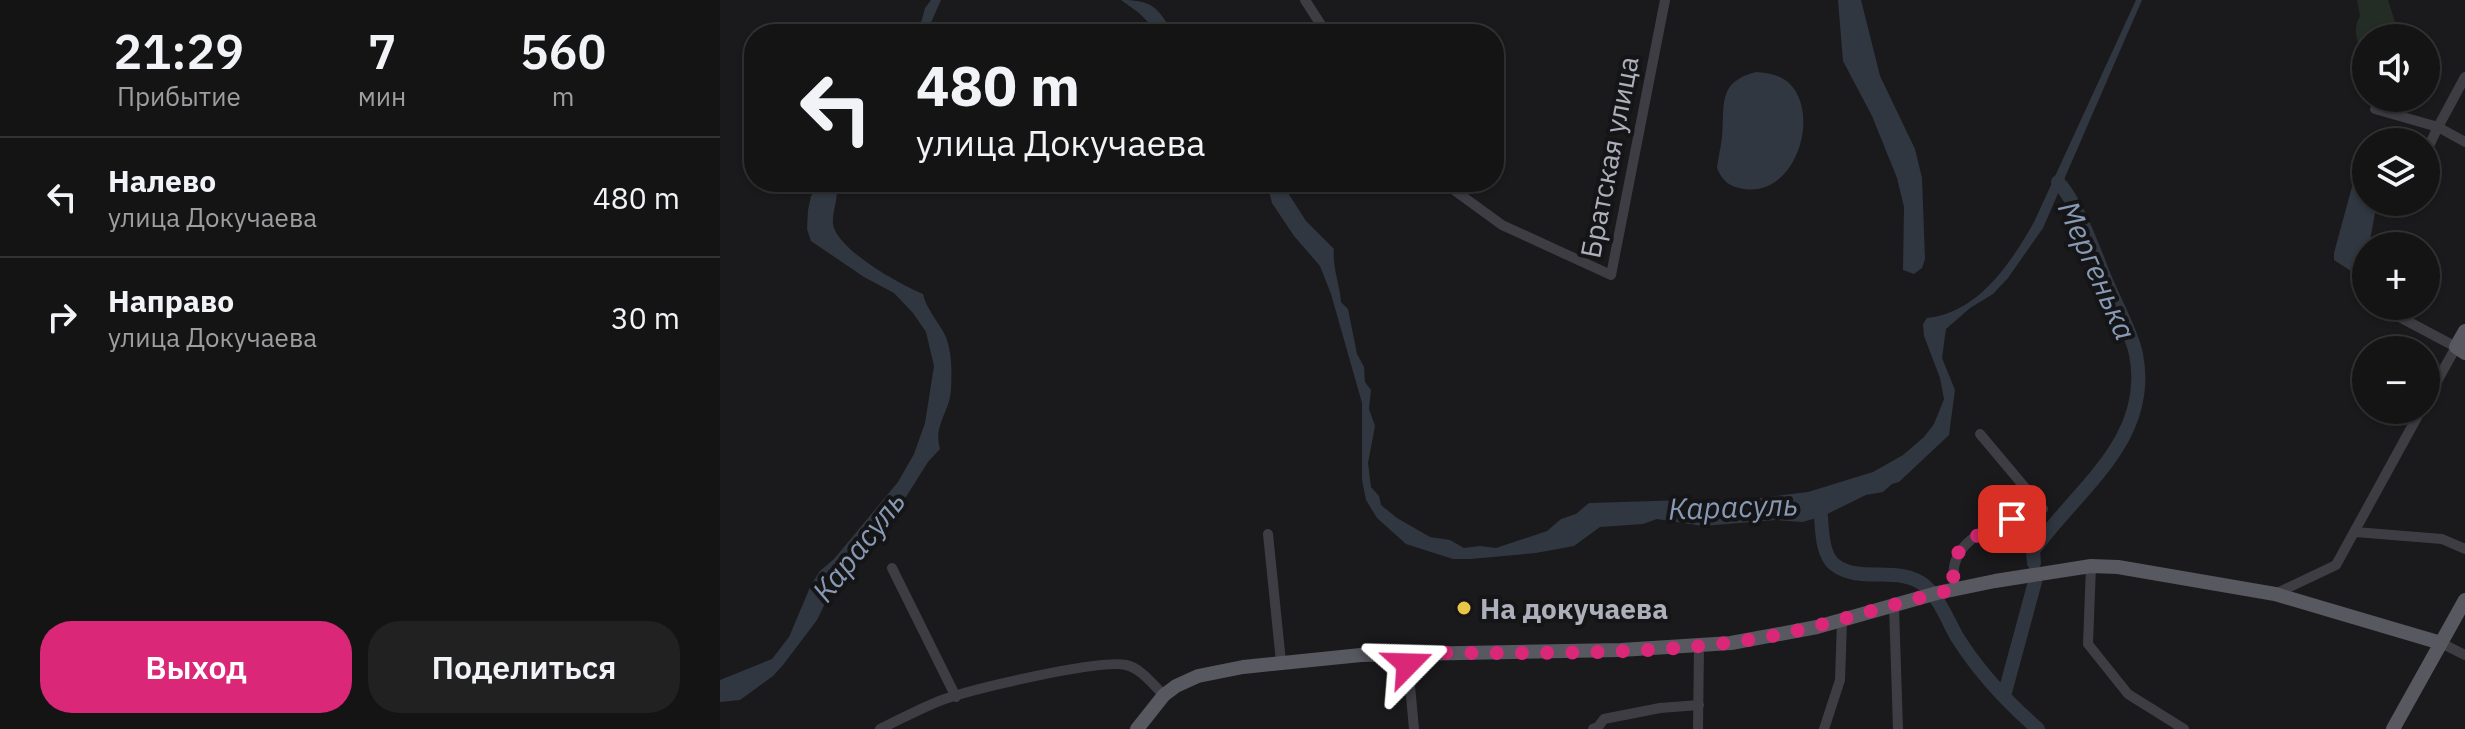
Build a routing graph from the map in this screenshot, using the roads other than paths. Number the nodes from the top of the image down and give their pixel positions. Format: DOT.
graph roads {
  1 [pos="1305,0"];
  2 [pos="1665,0"];
  3 [pos="1321,24"];
  4 [pos="2465,77"];
  5 [pos="2386,112"];
  6 [pos="2438,127"];
  7 [pos="2465,142"];
  8 [pos="1457,192"];
  9 [pos="2405,320"];
  10 [pos="2465,331"];
  11 [pos="2460,350"];
  12 [pos="2440,380"];
  13 [pos="2413,424"];
  14 [pos="1980,434"];
  15 [pos="2355,532"];
  16 [pos="1268,534"];
  17 [pos="2465,549"];
  18 [pos="2091,566"];
  19 [pos="892,568"];
  20 [pos="1956,589"];
  21 [pos="2275,594"];
  22 [pos="2465,600"];
  23 [pos="1894,606"];
  24 [pos="1842,621"];
  25 [pos="2441,643"];
  26 [pos="1699,646"];
  27 [pos="1407,653"];
  28 [pos="2465,655"];
  29 [pos="1281,662"];
  30 [pos="1164,695"];
  31 [pos="956,697"];
  32 [pos="1699,705"];
  33 [pos="880,729"];
  34 [pos="1137,729"];
  35 [pos="1414,729"];
  36 [pos="1593,729"];
  37 [pos="1698,729"];
  38 [pos="1824,729"];
  39 [pos="1898,729"];
  40 [pos="2184,729"];
  41 [pos="2393,729"];
  1 -- 3 [label="street"];
  2 -- 8 [label="street, Братская улица"];
  4 -- 6 [label="street"];
  5 -- 6 [label="street"];
  6 -- 7 [label="street"];
  9 -- 11 [label="street"];
  10 -- 11 [label="main road"];
  11 -- 12 [label="street"];
  13 -- 15 [label="street"];
  14 -- 20 [label="street"];
  15 -- 17 [label="street"];
  15 -- 21 [label="street"];
  16 -- 29 [label="street"];
  18 -- 20 [label="main road"];
  18 -- 21 [label="main road"];
  18 -- 40 [label="street"];
  19 -- 31 [label="street"];
  20 -- 23 [label="main road"];
  21 -- 25 [label="main road"];
  22 -- 25 [label="main road"];
  23 -- 24 [label="main road"];
  23 -- 39 [label="street"];
  24 -- 26 [label="main road"];
  24 -- 38 [label="street"];
  25 -- 28 [label="street"];
  25 -- 41 [label="main road"];
  26 -- 27 [label="main road"];
  26 -- 32 [label="street"];
  27 -- 29 [label="main road"];
  27 -- 35 [label="street"];
  29 -- 30 [label="main road"];
  30 -- 31 [label="street"];
  30 -- 34 [label="main road"];
  31 -- 33 [label="street"];
  32 -- 36 [label="street"];
  32 -- 37 [label="street"];
}
